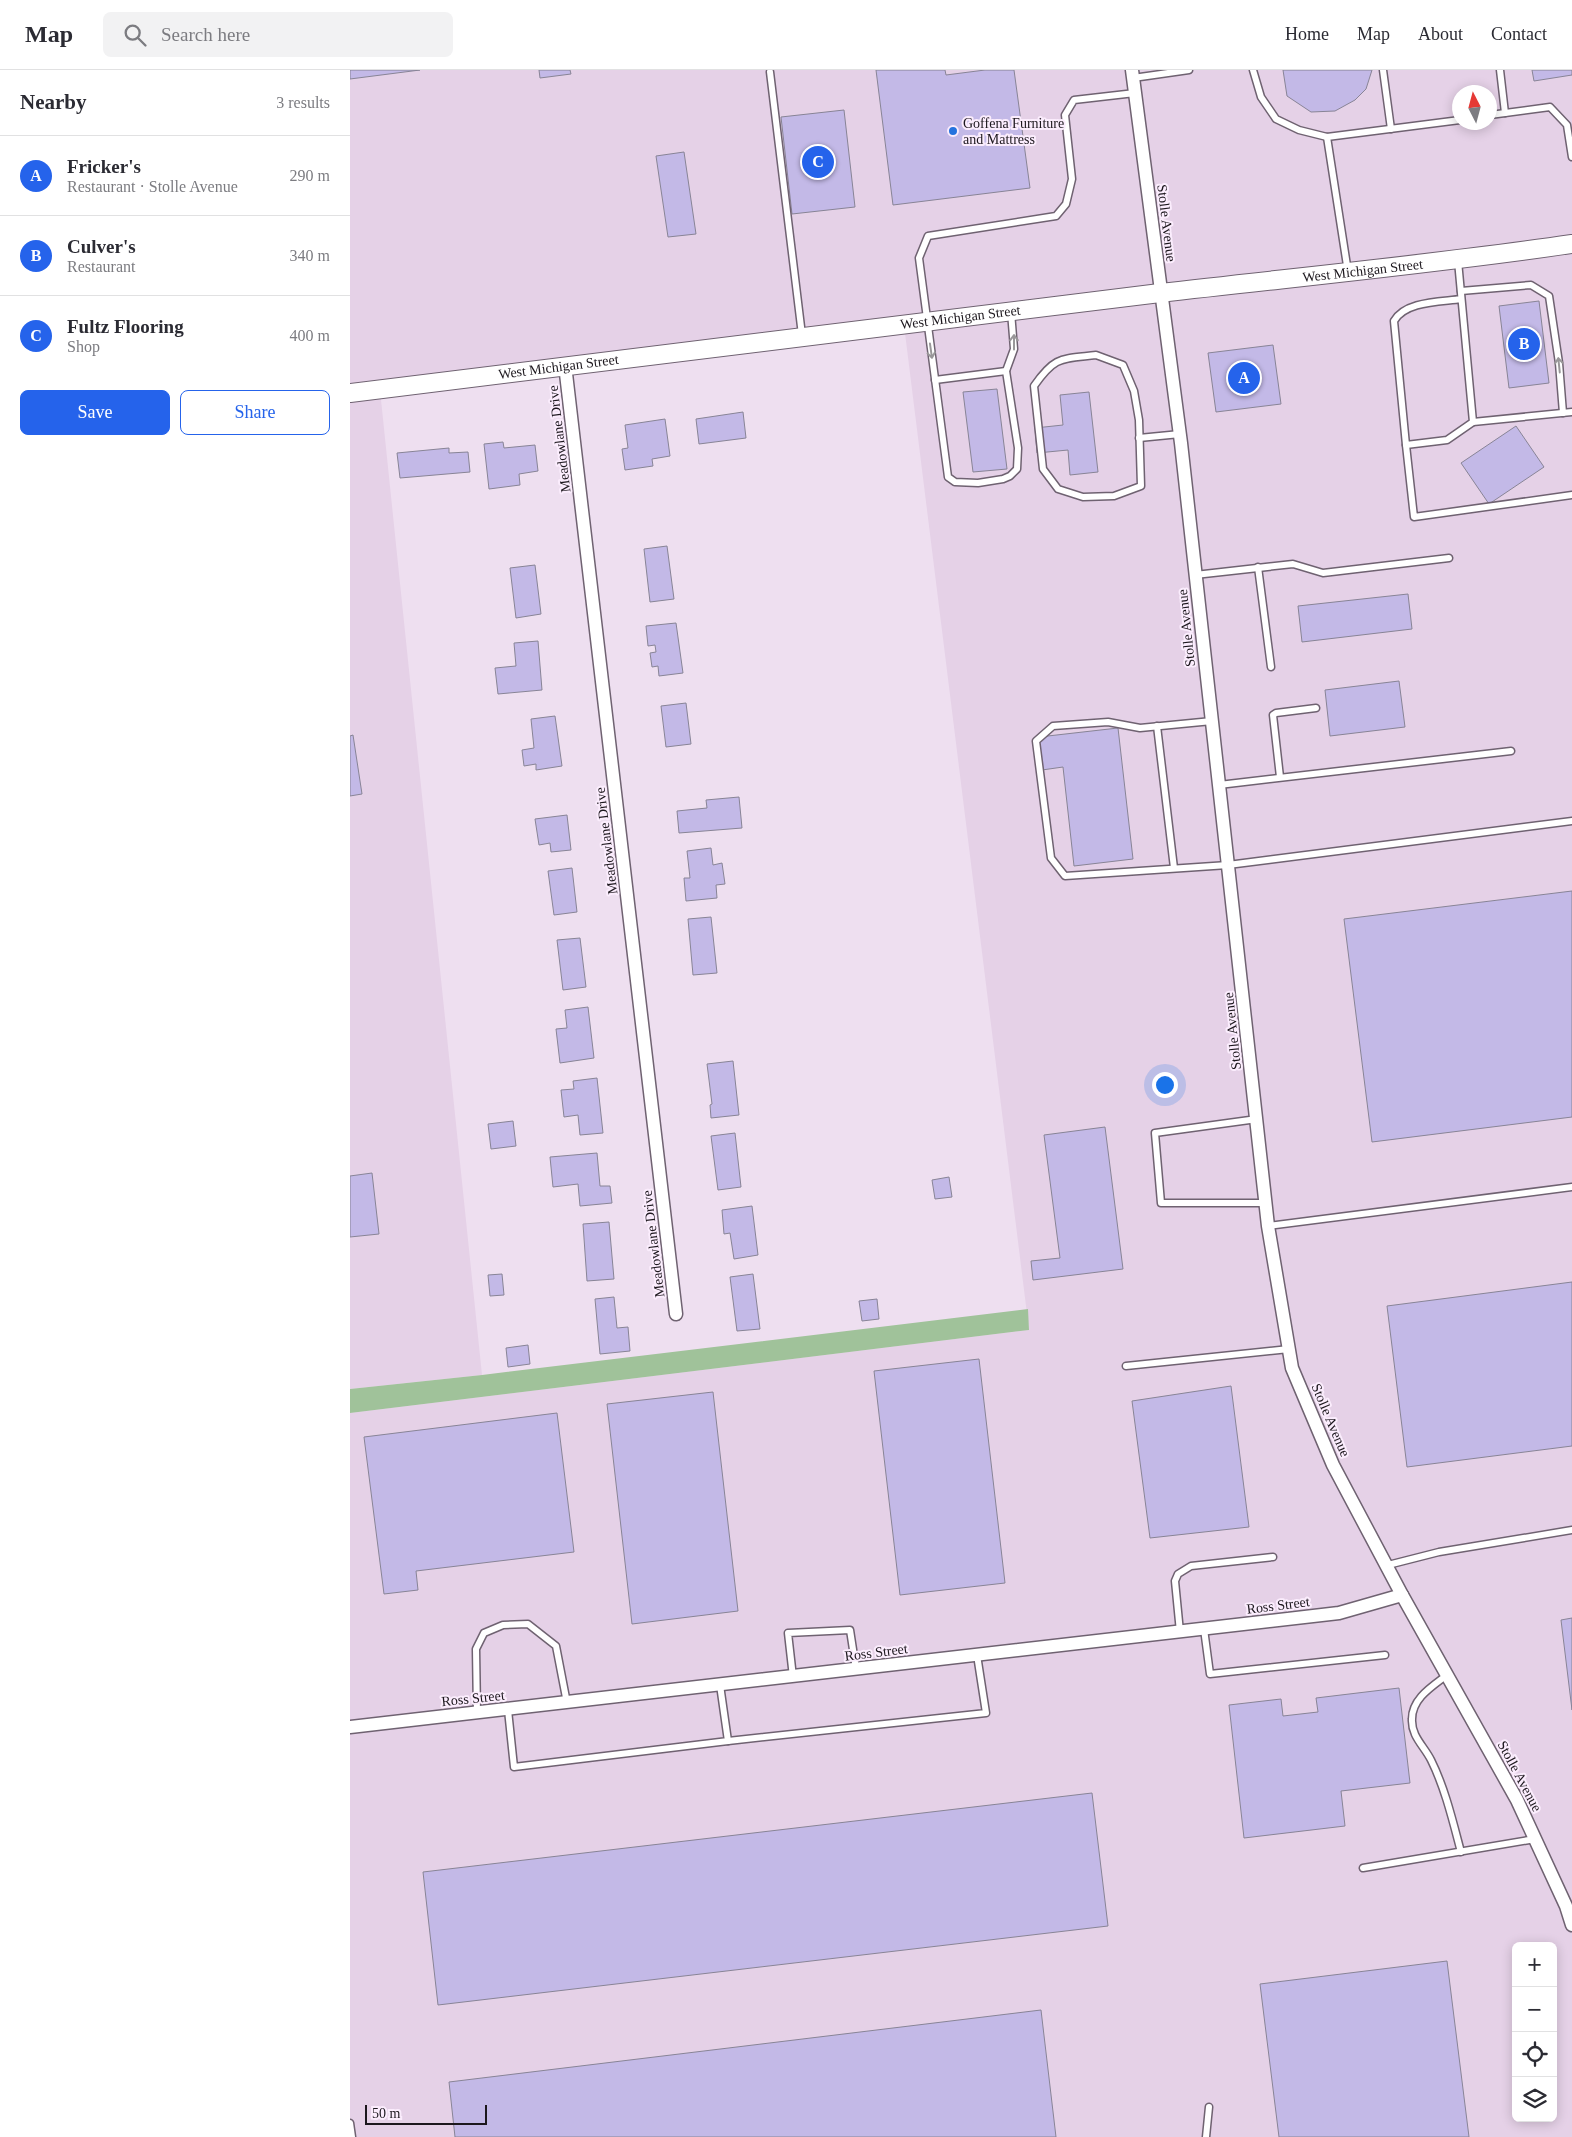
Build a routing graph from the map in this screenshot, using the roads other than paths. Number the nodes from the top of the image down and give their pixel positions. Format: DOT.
graph roads {
  1 [pos="1189,70"];
  2 [pos="1253,70"];
  3 [pos="1383,70"];
  4 [pos="1500,70"];
  5 [pos="770,72"];
  6 [pos="1133,74"];
  7 [pos="1135,93"];
  8 [pos="1505,113"];
  9 [pos="1497,114"];
  10 [pos="1452,121"];
  11 [pos="1392,129"];
  12 [pos="1327,137"];
  13 [pos="1572,157"];
  14 [pos="1572,244"];
  15 [pos="1458,261"];
  16 [pos="1348,272"];
  17 [pos="1160,293"];
  18 [pos="1461,295"];
  19 [pos="1011,311"];
  20 [pos="927,322"];
  21 [pos="802,336"];
  22 [pos="565,365"];
  23 [pos="1006,371"];
  24 [pos="935,380"];
  25 [pos="350,393"];
  26 [pos="1572,412"];
  27 [pos="1563,413"];
  28 [pos="1473,422"];
  29 [pos="1180,434"];
  30 [pos="1139,438"];
  31 [pos="1406,445"];
  32 [pos="1572,495"];
  33 [pos="1449,558"];
  34 [pos="1258,567"];
  35 [pos="1196,575"];
  36 [pos="1271,667"];
  37 [pos="1316,708"];
  38 [pos="1212,721"];
  39 [pos="1157,726"];
  40 [pos="1511,751"];
  41 [pos="1280,777"];
  42 [pos="1219,786"];
  43 [pos="1572,821"];
  44 [pos="1228,865"];
  45 [pos="1174,868"];
  46 [pos="1257,1119"];
  47 [pos="1572,1187"];
  48 [pos="1266,1203"];
  49 [pos="1268,1226"];
  50 [pos="676,1314"];
  51 [pos="1289,1349"];
  52 [pos="1126,1366"];
  53 [pos="1572,1530"];
  54 [pos="1273,1557"];
  55 [pos="1388,1565"];
  56 [pos="1402,1595"];
  57 [pos="1204,1629"];
  58 [pos="1180,1632"];
  59 [pos="977,1655"];
  60 [pos="1385,1655"];
  61 [pos="856,1669"];
  62 [pos="1447,1675"];
  63 [pos="793,1677"];
  64 [pos="720,1685"];
  65 [pos="567,1703"];
  66 [pos="508,1710"];
  67 [pos="477,1713"];
  68 [pos="350,1727"];
  69 [pos="728,1741"];
  70 [pos="1535,1839"];
  71 [pos="1461,1852"];
  72 [pos="1364,1868"];
  73 [pos="1572,1925"];
  74 [pos="1209,2106"];
  75 [pos="350,2123"];
  76 [pos="352,2137"];
  77 [pos="1206,2137"];
  1 -- 6 [label="lane"];
  2 -- 12 [label="lane"];
  3 -- 11 [label="lane"];
  4 -- 8 [label="lane"];
  5 -- 21 [label="lane"];
  6 -- 7 [label="street, Stolle Avenue"];
  7 -- 17 [label="street, Stolle Avenue"];
  7 -- 20 [label="lane"];
  8 -- 9 [label="lane"];
  8 -- 13 [label="lane"];
  10 -- 11 [label="lane"];
  11 -- 12 [label="lane"];
  12 -- 16 [label="lane"];
  14 -- 15 [label="main road, West Michigan Street"];
  15 -- 16 [label="main road, West Michigan Street"];
  15 -- 18 [label="lane"];
  16 -- 17 [label="main road, West Michigan Street"];
  17 -- 19 [label="main road, West Michigan Street"];
  17 -- 29 [label="street, Stolle Avenue"];
  27 -- 18 [label="lane, one-way"];
  18 -- 28 [label="lane"];
  18 -- 31 [label="lane"];
  19 -- 20 [label="main road, West Michigan Street"];
  23 -- 19 [label="lane, one-way"];
  20 -- 21 [label="main road, West Michigan Street"];
  20 -- 24 [label="lane, one-way"];
  21 -- 22 [label="main road, West Michigan Street"];
  22 -- 25 [label="main road, West Michigan Street"];
  22 -- 50 [label="street, Meadowlane Drive"];
  23 -- 24 [label="lane"];
  23 -- 24 [label="lane"];
  26 -- 27 [label="lane"];
  27 -- 28 [label="lane"];
  28 -- 31 [label="lane"];
  29 -- 30 [label="lane"];
  29 -- 35 [label="street, Stolle Avenue"];
  30 -- 30 [label="lane"];
  31 -- 32 [label="lane"];
  33 -- 34 [label="lane"];
  34 -- 35 [label="lane"];
  34 -- 36 [label="lane"];
  35 -- 38 [label="street, Stolle Avenue"];
  37 -- 41 [label="lane"];
  38 -- 39 [label="lane"];
  38 -- 42 [label="street, Stolle Avenue"];
  39 -- 45 [label="lane"];
  39 -- 45 [label="lane"];
  40 -- 41 [label="lane"];
  41 -- 42 [label="lane"];
  42 -- 44 [label="street, Stolle Avenue"];
  43 -- 44 [label="lane"];
  44 -- 45 [label="lane"];
  44 -- 46 [label="street, Stolle Avenue"];
  46 -- 48 [label="street, Stolle Avenue"];
  46 -- 48 [label="lane"];
  47 -- 49 [label="lane"];
  48 -- 49 [label="street, Stolle Avenue"];
  49 -- 51 [label="street, Stolle Avenue"];
  51 -- 52 [label="lane"];
  51 -- 55 [label="street, Stolle Avenue"];
  53 -- 55 [label="lane"];
  54 -- 58 [label="lane"];
  55 -- 56 [label="street, Stolle Avenue"];
  56 -- 57 [label="street, Ross Street"];
  56 -- 62 [label="street, Stolle Avenue"];
  57 -- 58 [label="street, Ross Street"];
  57 -- 60 [label="lane"];
  58 -- 59 [label="street, Ross Street"];
  59 -- 61 [label="street, Ross Street"];
  59 -- 69 [label="lane"];
  61 -- 63 [label="street, Ross Street"];
  61 -- 63 [label="lane"];
  62 -- 70 [label="street, Stolle Avenue"];
  62 -- 71 [label="lane"];
  63 -- 64 [label="street, Ross Street"];
  64 -- 65 [label="street, Ross Street"];
  64 -- 69 [label="lane"];
  65 -- 66 [label="street, Ross Street"];
  65 -- 67 [label="lane"];
  66 -- 67 [label="street, Ross Street"];
  66 -- 69 [label="lane"];
  67 -- 68 [label="street, Ross Street"];
  70 -- 71 [label="lane"];
  70 -- 73 [label="street, Stolle Avenue"];
  71 -- 72 [label="lane"];
  74 -- 77 [label="lane"];
  75 -- 76 [label="lane"];
}
